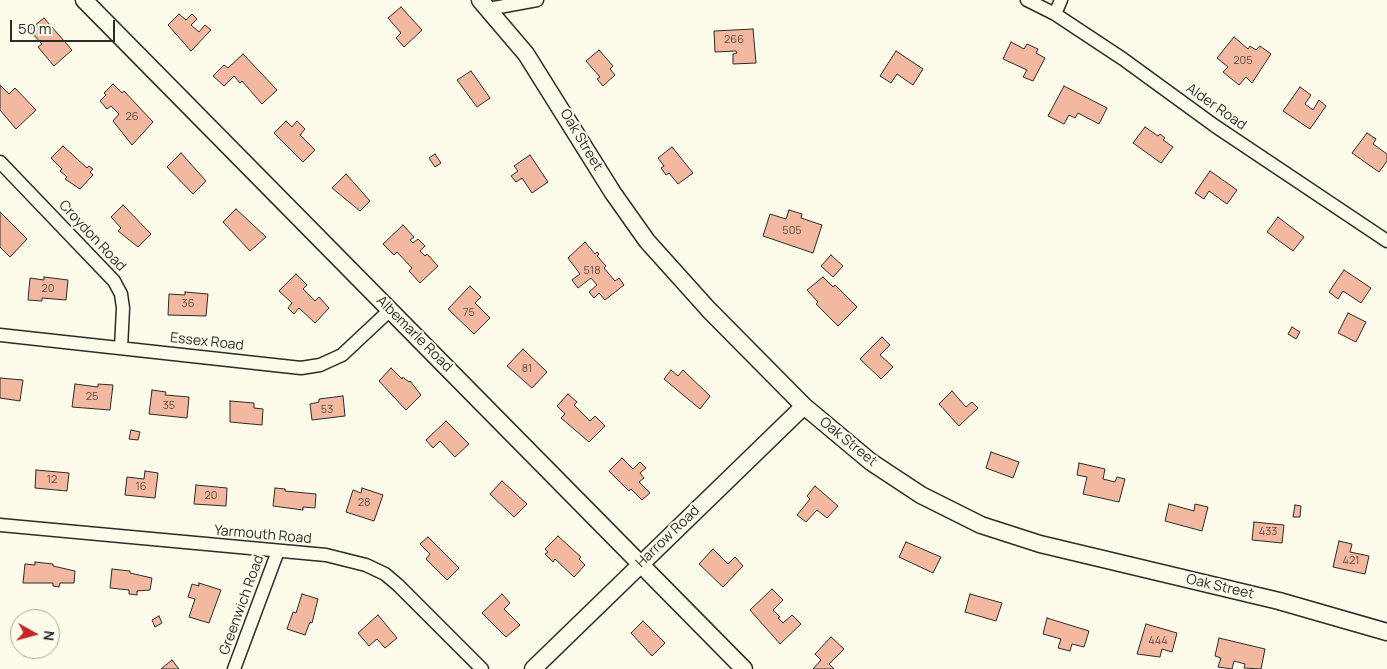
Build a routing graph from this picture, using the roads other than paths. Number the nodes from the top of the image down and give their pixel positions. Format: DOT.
graph roads {
  1 [pos="84,0"];
  2 [pos="537,0"];
  3 [pos="1027,0"];
  4 [pos="1061,0"];
  5 [pos="484,4"];
  6 [pos="1055,14"];
  7 [pos="0,162"];
  8 [pos="1387,241"];
  9 [pos="390,310"];
  10 [pos="0,335"];
  11 [pos="121,348"];
  12 [pos="804,406"];
  13 [pos="0,525"];
  14 [pos="278,551"];
  15 [pos="640,564"];
  16 [pos="1387,632"];
  17 [pos="234,669"];
  18 [pos="482,669"];
  19 [pos="533,669"];
  20 [pos="744,669"];
  1 -- 9 [label="street, Albemarle Road"];
  2 -- 5 [label="street"];
  3 -- 6 [label="street, Alder Road"];
  4 -- 6 [label="street"];
  5 -- 12 [label="street, Oak Street"];
  6 -- 8 [label="street, Alder Road"];
  7 -- 11 [label="street, Croydon Road"];
  9 -- 11 [label="street, Essex Road"];
  9 -- 15 [label="street, Albemarle Road"];
  10 -- 11 [label="street, Essex Road"];
  12 -- 15 [label="street, Harrow Road"];
  12 -- 16 [label="street, Oak Street"];
  13 -- 14 [label="street, Yarmouth Road"];
  14 -- 17 [label="street, Greenwich Road"];
  14 -- 18 [label="street, Yarmouth Road"];
  15 -- 19 [label="street, Harrow Road"];
  15 -- 20 [label="street, Albemarle Road"];
}
